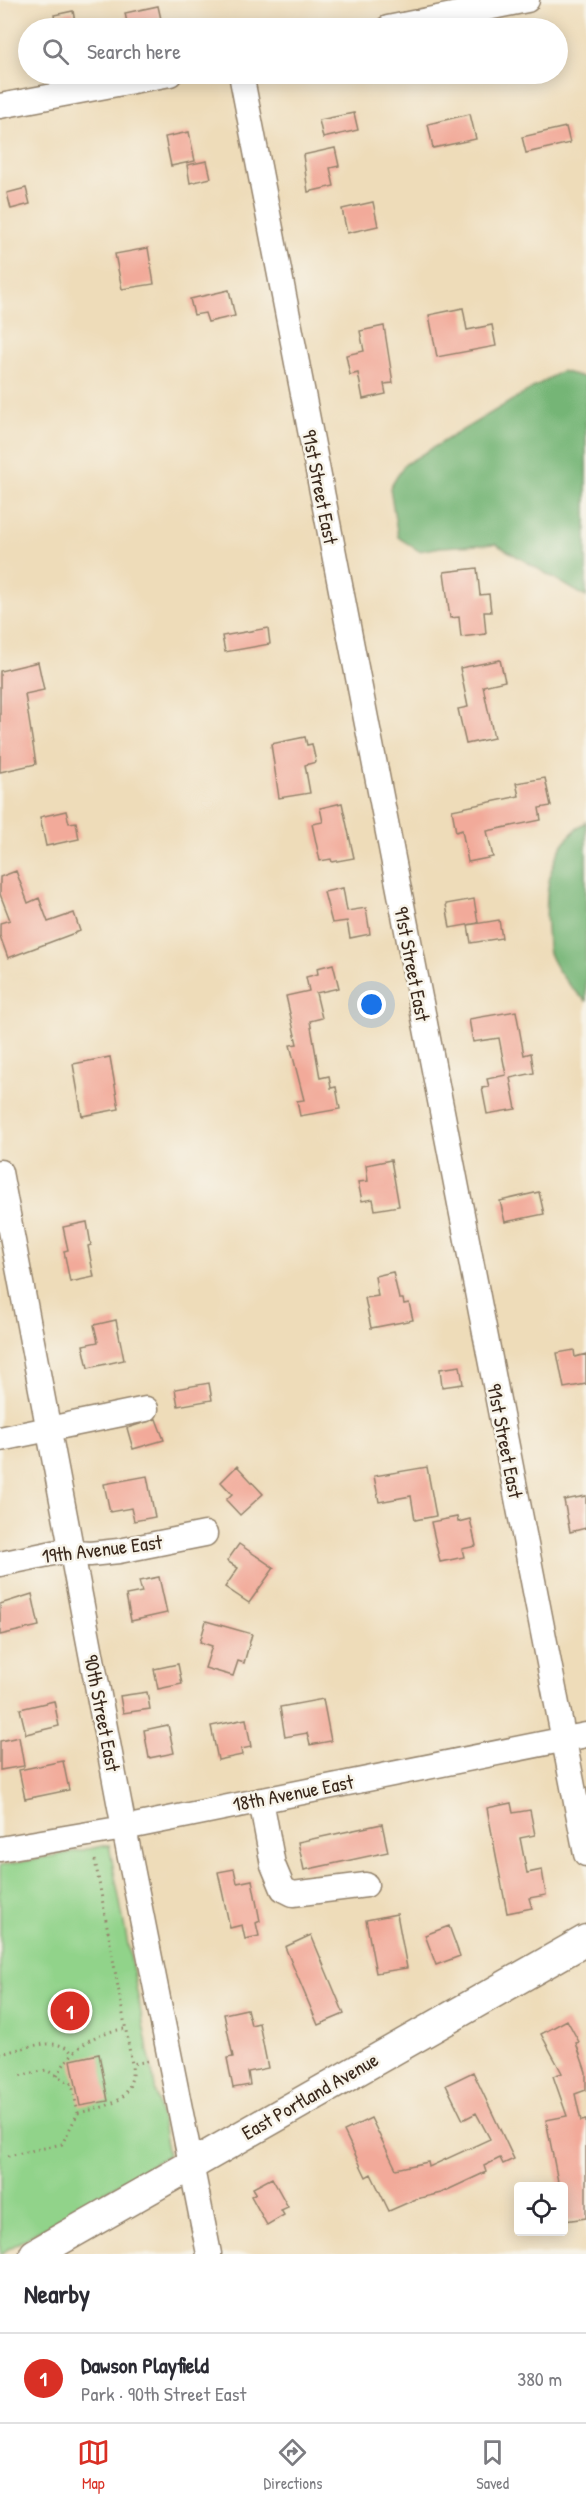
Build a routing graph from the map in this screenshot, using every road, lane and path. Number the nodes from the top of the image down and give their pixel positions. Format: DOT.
graph roads {
  1 [pos="527,0"];
  2 [pos="464,6"];
  3 [pos="423,18"];
  4 [pos="117,84"];
  5 [pos="243,84"];
  6 [pos="0,106"];
  7 [pos="0,1172"];
  8 [pos="146,1408"];
  9 [pos="49,1430"];
  10 [pos="0,1439"];
  11 [pos="205,1534"];
  12 [pos="72,1555"];
  13 [pos="0,1564"];
  14 [pos="575,1737"];
  15 [pos="261,1800"];
  16 [pos="124,1828"];
  17 [pos="0,1850"];
  18 [pos="586,1854"];
  19 [pos="95,1860"];
  20 [pos="366,1885"];
  21 [pos="586,1940"];
  22 [pos="126,2029"];
  23 [pos="72,2052"];
  24 [pos="0,2054"];
  25 [pos="168,2058"];
  26 [pos="132,2064"];
  27 [pos="18,2076"];
  28 [pos="57,2076"];
  29 [pos="78,2113"];
  30 [pos="8,2156"];
  31 [pos="189,2165"];
  32 [pos="35,2254"];
  33 [pos="209,2254"];
  1 -- 2 [label="street"];
  2 -- 3 [label="street"];
  4 -- 6 [label="street"];
  5 -- 14 [label="street, 91st Street East"];
  7 -- 9 [label="street, 90th Street East"];
  8 -- 9 [label="street"];
  9 -- 10 [label="street"];
  9 -- 12 [label="street, 90th Street East"];
  11 -- 12 [label="street, 19th Avenue East"];
  12 -- 13 [label="street, 19th Avenue East"];
  12 -- 16 [label="street, 90th Street East"];
  14 -- 15 [label="street, 18th Avenue East"];
  14 -- 18 [label="street, 91st Street East"];
  15 -- 16 [label="street, 18th Avenue East"];
  15 -- 20 [label="street"];
  16 -- 17 [label="street, 18th Avenue East"];
  16 -- 25 [label="street, 90th Street East"];
  19 -- 22 [label="path"];
  21 -- 31 [label="main road, East Portland Avenue"];
  22 -- 23 [label="path"];
  22 -- 26 [label="path"];
  23 -- 24 [label="path"];
  23 -- 28 [label="path"];
  25 -- 26 [label="path"];
  25 -- 31 [label="street, 90th Street East"];
  26 -- 29 [label="path"];
  27 -- 28 [label="path"];
  28 -- 29 [label="path"];
  29 -- 30 [label="path"];
  31 -- 32 [label="main road, East Portland Avenue"];
  31 -- 33 [label="street, 90th Street East"];
}
